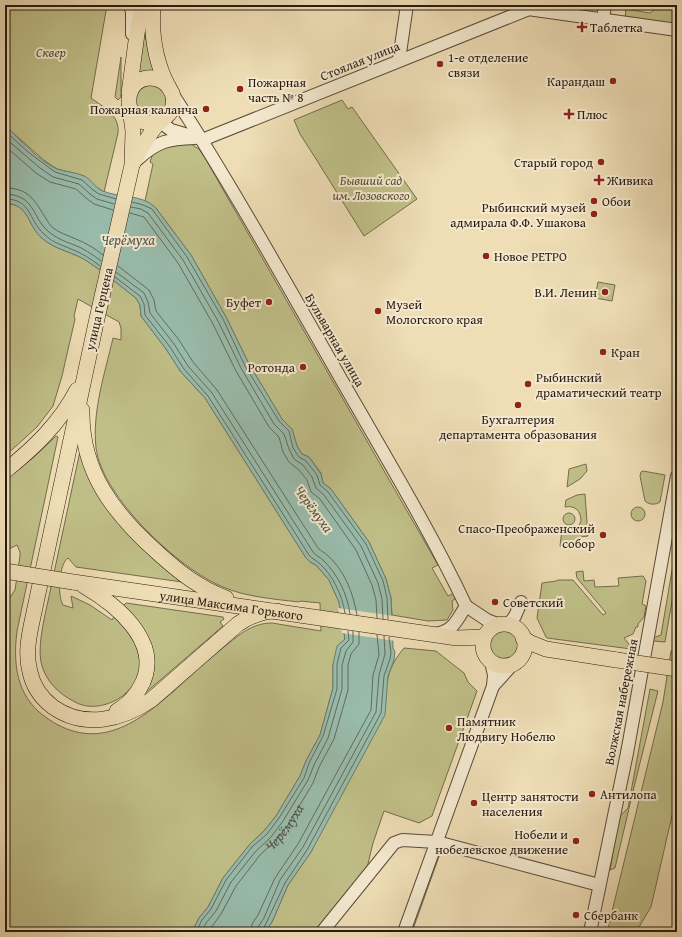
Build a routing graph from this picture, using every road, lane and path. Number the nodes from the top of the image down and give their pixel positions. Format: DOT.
graph roads {
  1 [pos="130,5"];
  2 [pos="407,5"];
  3 [pos="605,5"];
  4 [pos="149,7"];
  5 [pos="533,7"];
  6 [pos="603,19"];
  7 [pos="677,30"];
  8 [pos="399,60"];
  9 [pos="170,89"];
  10 [pos="129,104"];
  11 [pos="160,122"];
  12 [pos="198,139"];
  13 [pos="132,165"];
  14 [pos="86,367"];
  15 [pos="5,471"];
  16 [pos="677,476"];
  17 [pos="5,571"];
  18 [pos="74,582"];
  19 [pos="521,602"];
  20 [pos="466,606"];
  21 [pos="277,611"];
  22 [pos="504,625"];
  23 [pos="429,634"];
  24 [pos="523,638"];
  25 [pos="484,643"];
  26 [pos="546,650"];
  27 [pos="517,660"];
  28 [pos="490,662"];
  29 [pos="677,669"];
  30 [pos="493,686"];
  31 [pos="82,719"];
  32 [pos="437,842"];
  33 [pos="599,885"];
  34 [pos="322,932"];
  35 [pos="404,932"];
  36 [pos="590,932"];
  1 -- 10 [label="street"];
  2 -- 8 [label="street"];
  3 -- 6 [label="street"];
  4 -- 9 [label="main road, улица Герцена"];
  4 -- 10 [label="main road, улица Герцена"];
  5 -- 6 [label="street, Стоялая улица"];
  5 -- 8 [label="street, Стоялая улица"];
  6 -- 7 [label="street, Стоялая улица"];
  8 -- 12 [label="street, Стоялая улица"];
  9 -- 10 [label="main road"];
  9 -- 11 [label="main road"];
  9 -- 12 [label="street, Бульварная улица"];
  10 -- 11 [label="main road"];
  10 -- 13 [label="main road, улица Герцена"];
  11 -- 12 [label="street"];
  11 -- 13 [label="main road"];
  12 -- 13 [label="street, Стоялая улица"];
  12 -- 20 [label="street, Бульварная улица"];
  13 -- 14 [label="main road, улица Герцена"];
  14 -- 15 [label="main road"];
  14 -- 21 [label="main road"];
  14 -- 31 [label="main road"];
  16 -- 33 [label="street, Волжская набережная"];
  17 -- 18 [label="main road, улица Максима Горького, bridge"];
  18 -- 21 [label="main road, улица Максима Горького"];
  18 -- 31 [label="main road"];
  19 -- 22 [label="street"];
  20 -- 22 [label="street"];
  20 -- 23 [label="street"];
  21 -- 23 [label="main road, улица Максима Горького"];
  21 -- 31 [label="main road"];
  22 -- 24 [label="main road"];
  22 -- 25 [label="main road"];
  23 -- 25 [label="main road, улица Максима Горького"];
  24 -- 26 [label="main road"];
  24 -- 27 [label="main road"];
  25 -- 28 [label="main road"];
  26 -- 27 [label="main road"];
  26 -- 29 [label="main road, bridge"];
  27 -- 28 [label="main road"];
  27 -- 30 [label="street"];
  28 -- 30 [label="street"];
  30 -- 32 [label="street"];
  32 -- 33 [label="street"];
  32 -- 34 [label="street"];
  32 -- 35 [label="street"];
  33 -- 36 [label="street, Волжская набережная"];
}
